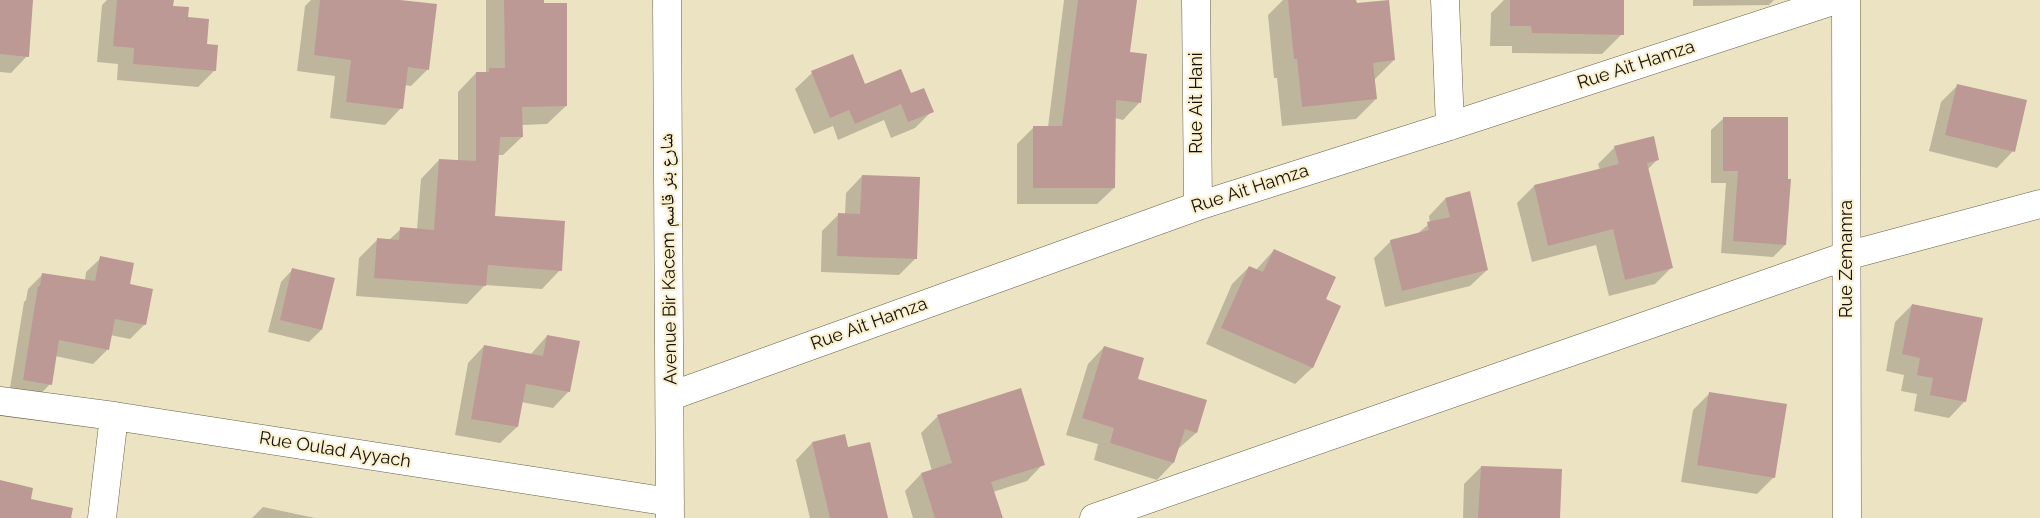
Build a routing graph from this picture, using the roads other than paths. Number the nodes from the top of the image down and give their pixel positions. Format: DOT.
graph roads {
  1 [pos="667,0"];
  2 [pos="1196,0"];
  3 [pos="1445,0"];
  4 [pos="1836,0"];
  5 [pos="1846,0"];
  6 [pos="1450,126"];
  7 [pos="2040,204"];
  8 [pos="1198,206"];
  9 [pos="1846,256"];
  10 [pos="671,396"];
  11 [pos="0,401"];
  12 [pos="114,416"];
  13 [pos="670,510"];
  14 [pos="102,518"];
  15 [pos="1094,518"];
  16 [pos="1848,518"];
  1 -- 10 [label="street, Avenue Bir Kacem شارع بئر قاسم"];
  2 -- 8 [label="street, Rue Ait Hani"];
  3 -- 6 [label="street"];
  4 -- 6 [label="street, Rue Ait Hamza"];
  5 -- 9 [label="street, Rue Zemamra"];
  6 -- 8 [label="street, Rue Ait Hamza"];
  7 -- 9 [label="street"];
  8 -- 10 [label="street, Rue Ait Hamza"];
  9 -- 15 [label="street"];
  9 -- 16 [label="street, Rue Zemamra"];
  10 -- 13 [label="street, Avenue Bir Kacem شارع بئر قاسم"];
  11 -- 12 [label="street, Rue Oulad Ayyach"];
  12 -- 13 [label="street, Rue Oulad Ayyach"];
  12 -- 14 [label="street"];
}
